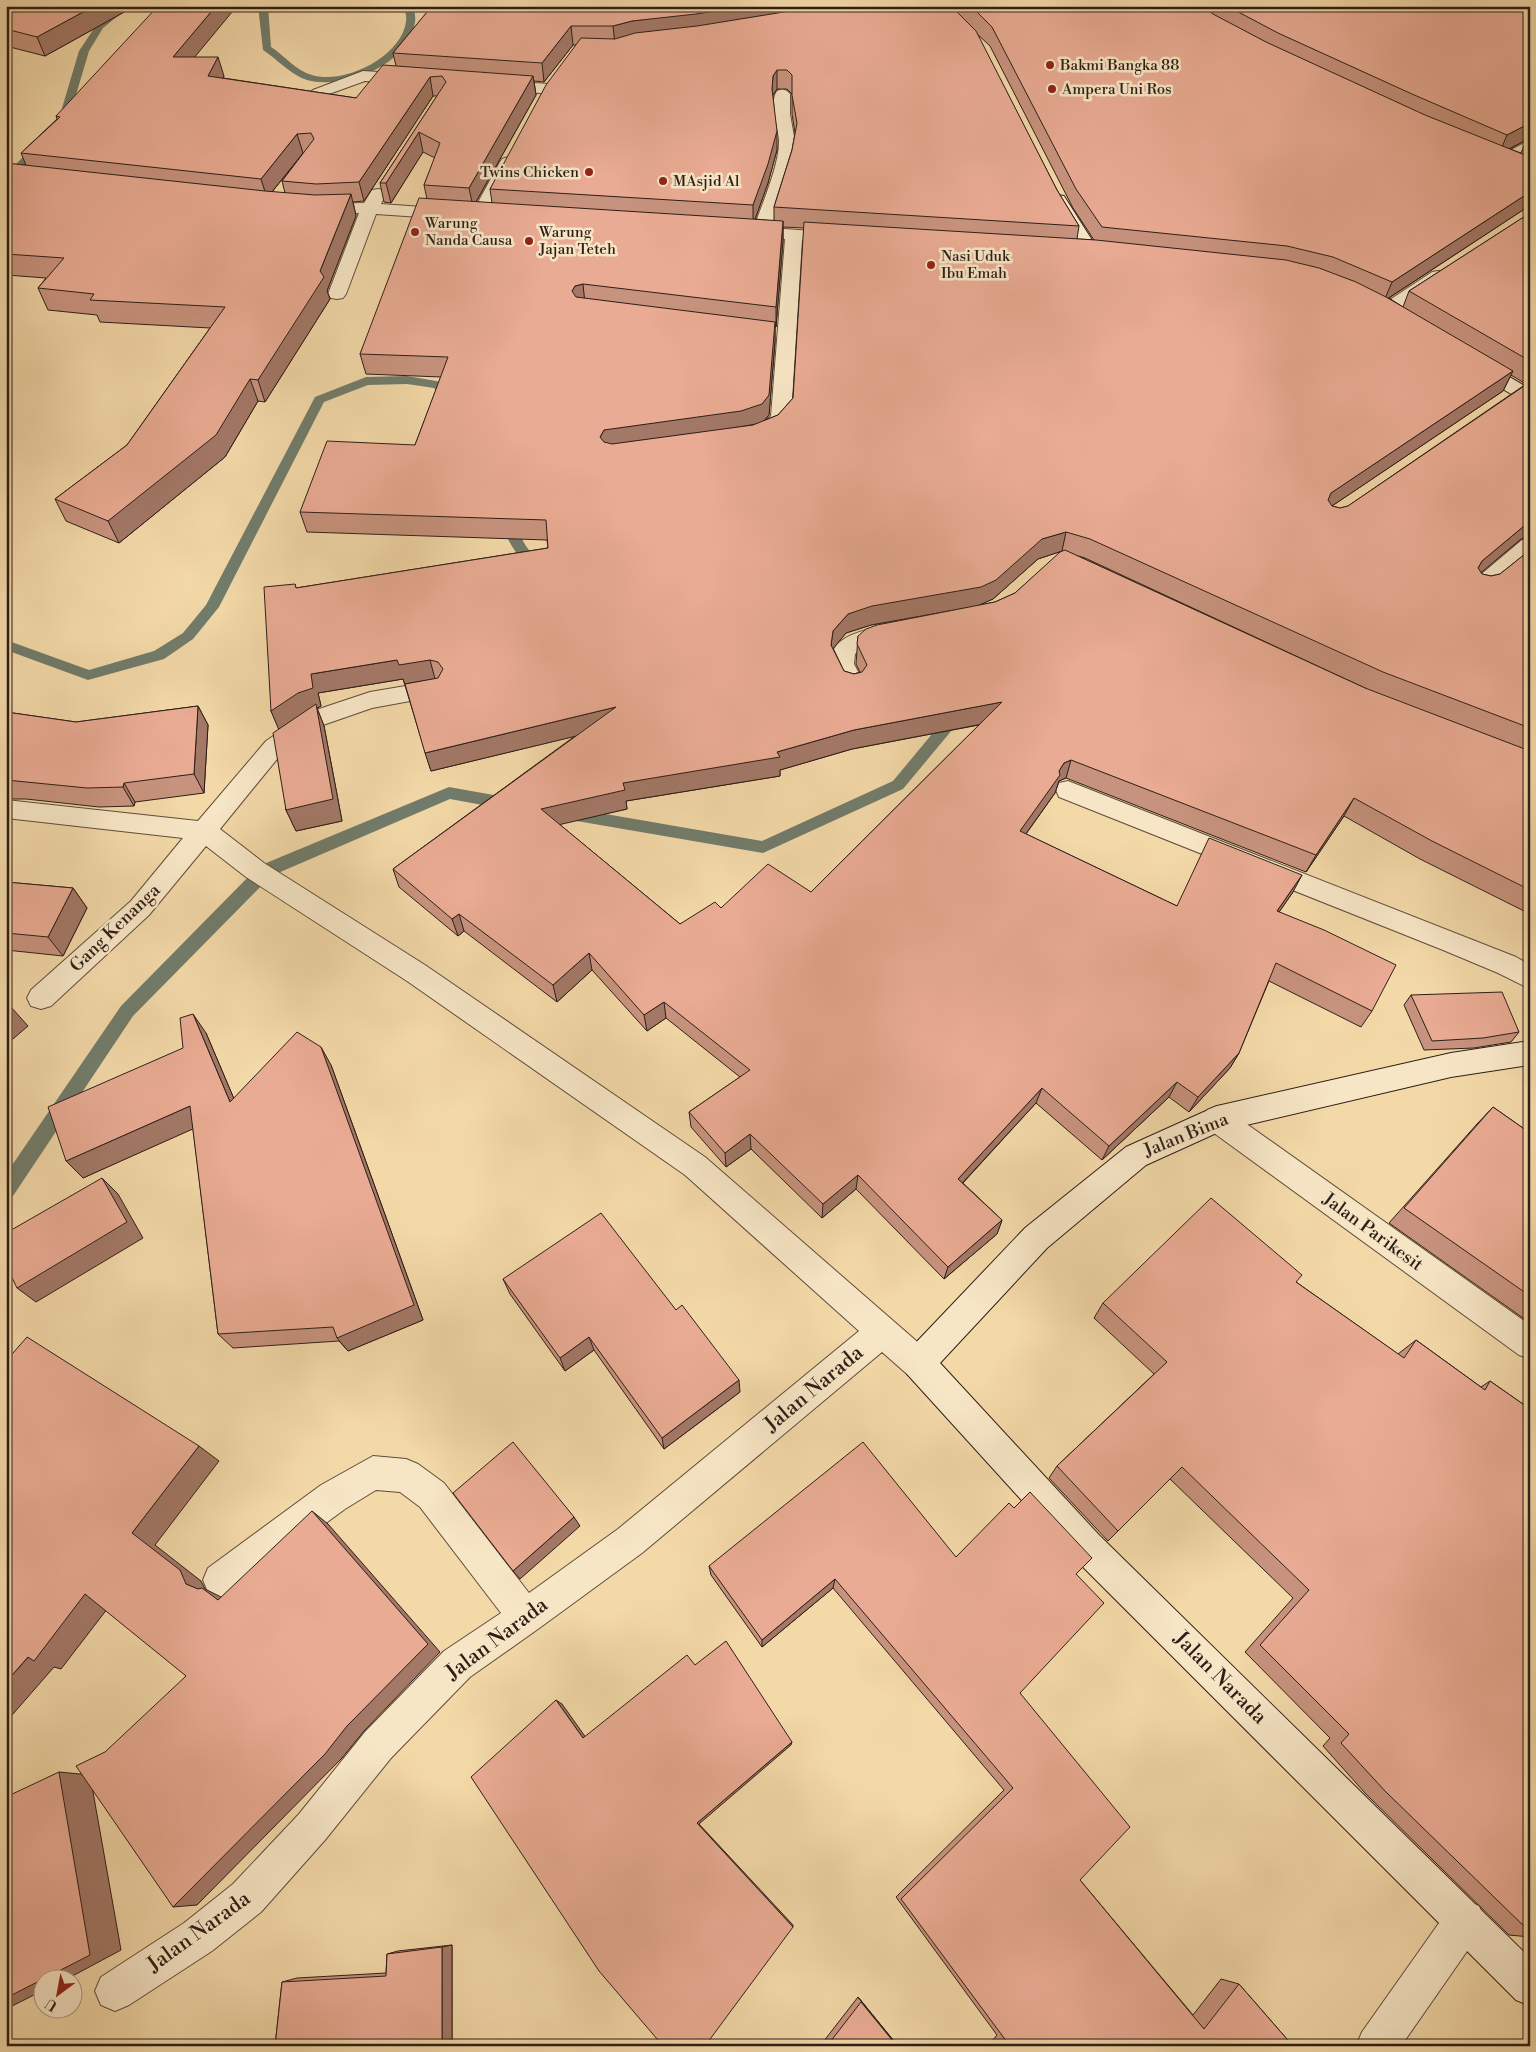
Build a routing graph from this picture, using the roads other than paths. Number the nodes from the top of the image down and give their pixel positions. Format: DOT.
graph roads {
  1 [pos="559,76"];
  2 [pos="427,80"];
  3 [pos="484,84"];
  4 [pos="550,89"];
  5 [pos="318,93"];
  6 [pos="782,94"];
  7 [pos="540,102"];
  8 [pos="1530,145"];
  9 [pos="517,146"];
  10 [pos="1484,155"];
  11 [pos="386,183"];
  12 [pos="1050,183"];
  13 [pos="301,208"];
  14 [pos="370,208"];
  15 [pos="479,215"];
  16 [pos="498,216"];
  17 [pos="732,231"];
  18 [pos="762,232"];
  19 [pos="794,234"];
  20 [pos="861,239"];
  21 [pos="1072,252"];
  22 [pos="1091,253"];
  23 [pos="1131,257"];
  24 [pos="1449,269"];
  25 [pos="337,294"];
  26 [pos="1402,321"];
  27 [pos="768,334"];
  28 [pos="787,336"];
  29 [pos="1460,356"];
  30 [pos="1517,397"];
  31 [pos="736,440"];
  32 [pos="1530,545"];
  33 [pos="1480,587"];
  34 [pos="918,627"];
  35 [pos="852,683"];
  36 [pos="435,688"];
  37 [pos="1068,790"];
  38 [pos="6,809"];
  39 [pos="204,831"];
  40 [pos="1530,978"];
  41 [pos="41,998"];
  42 [pos="1530,1053"];
  43 [pos="1217,1119"];
  44 [pos="882,1332"];
  45 [pos="1530,1344"];
  46 [pos="918,1363"];
  47 [pos="220,1580"];
  48 [pos="526,1617"];
  49 [pos="1465,1920"];
  50 [pos="1526,1972"];
  51 [pos="115,1991"];
  52 [pos="1376,2046"];
  1 -- 4 [label="street"];
  2 -- 5 [label="street"];
  3 -- 4 [label="street"];
  4 -- 7 [label="street"];
  6 -- 18 [label="street"];
  8 -- 10 [label="street"];
  9 -- 15 [label="street"];
  11 -- 14 [label="street"];
  12 -- 22 [label="street"];
  13 -- 14 [label="street"];
  14 -- 15 [label="street"];
  14 -- 25 [label="street"];
  15 -- 16 [label="street"];
  17 -- 18 [label="street"];
  18 -- 19 [label="street"];
  19 -- 20 [label="street"];
  19 -- 28 [label="street"];
  21 -- 22 [label="street"];
  22 -- 23 [label="street"];
  24 -- 26 [label="street"];
  27 -- 28 [label="street"];
  28 -- 31 [label="street"];
  29 -- 30 [label="street"];
  32 -- 33 [label="street"];
  34 -- 35 [label="street"];
  36 -- 39 [label="street, Gang Kenanga"];
  37 -- 40 [label="street"];
  38 -- 39 [label="street"];
  39 -- 41 [label="street, Gang Kenanga"];
  39 -- 44 [label="street, Jalan Narada"];
  42 -- 43 [label="street, Jalan Bima"];
  43 -- 45 [label="street, Jalan Parikesit"];
  43 -- 46 [label="street, Jalan Bima"];
  44 -- 46 [label="street, Jalan Narada"];
  44 -- 48 [label="street, Jalan Narada"];
  46 -- 49 [label="street, Jalan Narada"];
  47 -- 48 [label="street"];
  48 -- 51 [label="street, Jalan Narada"];
  49 -- 50 [label="street, Jalan Narada"];
  49 -- 52 [label="street"];
}
